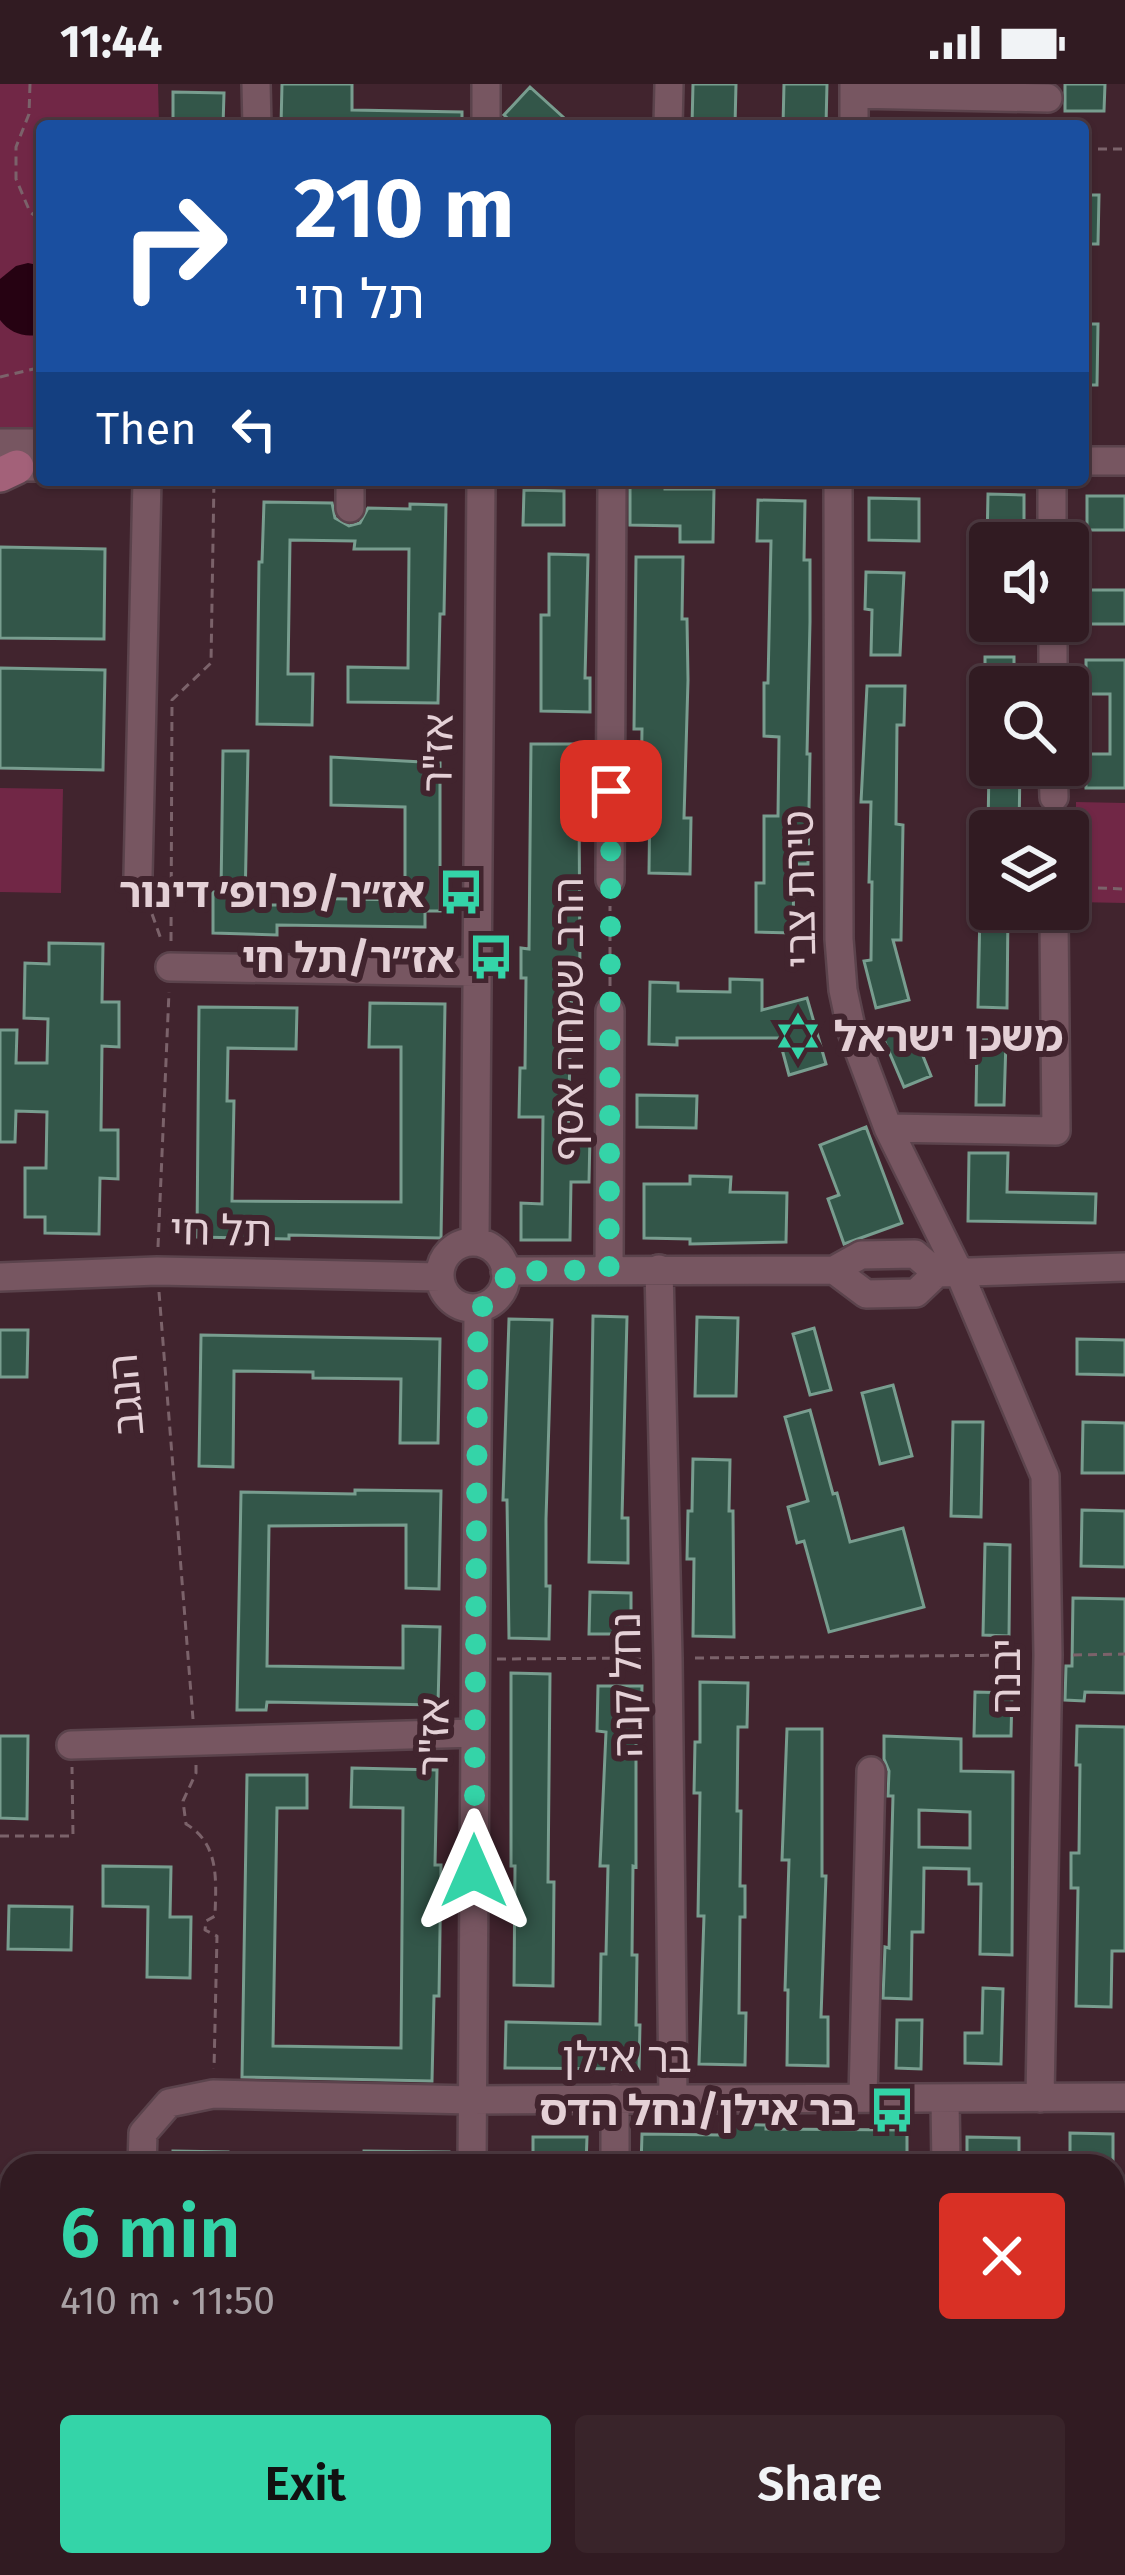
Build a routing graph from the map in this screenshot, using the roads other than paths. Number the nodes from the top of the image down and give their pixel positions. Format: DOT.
graph roads {
  1 [pos="256,84"];
  2 [pos="486,84"];
  3 [pos="668,84"];
  4 [pos="854,89"];
  5 [pos="1048,98"];
  6 [pos="257,120"];
  7 [pos="487,120"];
  8 [pos="668,120"];
  9 [pos="854,120"];
  10 [pos="1089,461"];
  11 [pos="1125,461"];
  12 [pos="147,486"];
  13 [pos="481,486"];
  14 [pos="612,486"];
  15 [pos="838,486"];
  16 [pos="1052,486"];
  17 [pos="1052,522"];
  18 [pos="1054,786"];
  19 [pos="1054,797"];
  20 [pos="139,876"];
  21 [pos="610,880"];
  22 [pos="1054,930"];
  23 [pos="170,967"];
  24 [pos="477,972"];
  25 [pos="610,1011"];
  26 [pos="888,1128"];
  27 [pos="475,1242"];
  28 [pos="1125,1267"];
  29 [pos="659,1269"];
  30 [pos="609,1270"];
  31 [pos="834,1270"];
  32 [pos="506,1271"];
  33 [pos="948,1273"];
  34 [pos="440,1276"];
  35 [pos="0,1277"];
  36 [pos="478,1309"];
  37 [pos="475,1733"];
  38 [pos="71,1745"];
  39 [pos="871,1771"];
  40 [pos="1125,2097"];
  41 [pos="863,2098"];
  42 [pos="1040,2098"];
  43 [pos="615,2099"];
  44 [pos="673,2099"];
  45 [pos="945,2099"];
  46 [pos="472,2100"];
  47 [pos="142,2154"];
  48 [pos="472,2154"];
  49 [pos="615,2154"];
  50 [pos="946,2154"];
  1 -- 6 [label="street"];
  2 -- 7 [label="street"];
  3 -- 8 [label="street"];
  4 -- 5 [label="street"];
  4 -- 9 [label="street"];
  10 -- 11 [label="street"];
  12 -- 20 [label="street"];
  13 -- 24 [label="street, אז\"ר"];
  14 -- 21 [label="street, הרב שמחה אסף"];
  15 -- 26 [label="street, טירת צבי"];
  16 -- 17 [label="street"];
  18 -- 19 [label="street"];
  22 -- 26 [label="street"];
  23 -- 24 [label="street"];
  24 -- 27 [label="street, אז\"ר"];
  25 -- 30 [label="street, הרב שמחה אסף"];
  26 -- 33 [label="street, טירת צבי"];
  27 -- 32 [label="street"];
  27 -- 34 [label="street"];
  28 -- 33 [label="street"];
  29 -- 30 [label="street"];
  29 -- 31 [label="street"];
  29 -- 44 [label="street, נחל קנה"];
  30 -- 32 [label="street"];
  31 -- 33 [label="street"];
  31 -- 33 [label="street"];
  32 -- 36 [label="street"];
  33 -- 42 [label="street, יבנה"];
  34 -- 35 [label="street, תל חי"];
  34 -- 36 [label="street"];
  36 -- 37 [label="street, אז\"ר"];
  37 -- 38 [label="street"];
  37 -- 46 [label="street, אז\"ר"];
  39 -- 41 [label="street"];
  40 -- 42 [label="street, בר אילן"];
  41 -- 44 [label="street, בר אילן"];
  41 -- 45 [label="street, בר אילן"];
  42 -- 45 [label="street, בר אילן"];
  43 -- 44 [label="street, בר אילן"];
  43 -- 46 [label="street, בר אילן"];
  43 -- 49 [label="street"];
  45 -- 50 [label="street"];
  46 -- 47 [label="street, בר אילן"];
  46 -- 48 [label="street, אז\"ר"];
}
